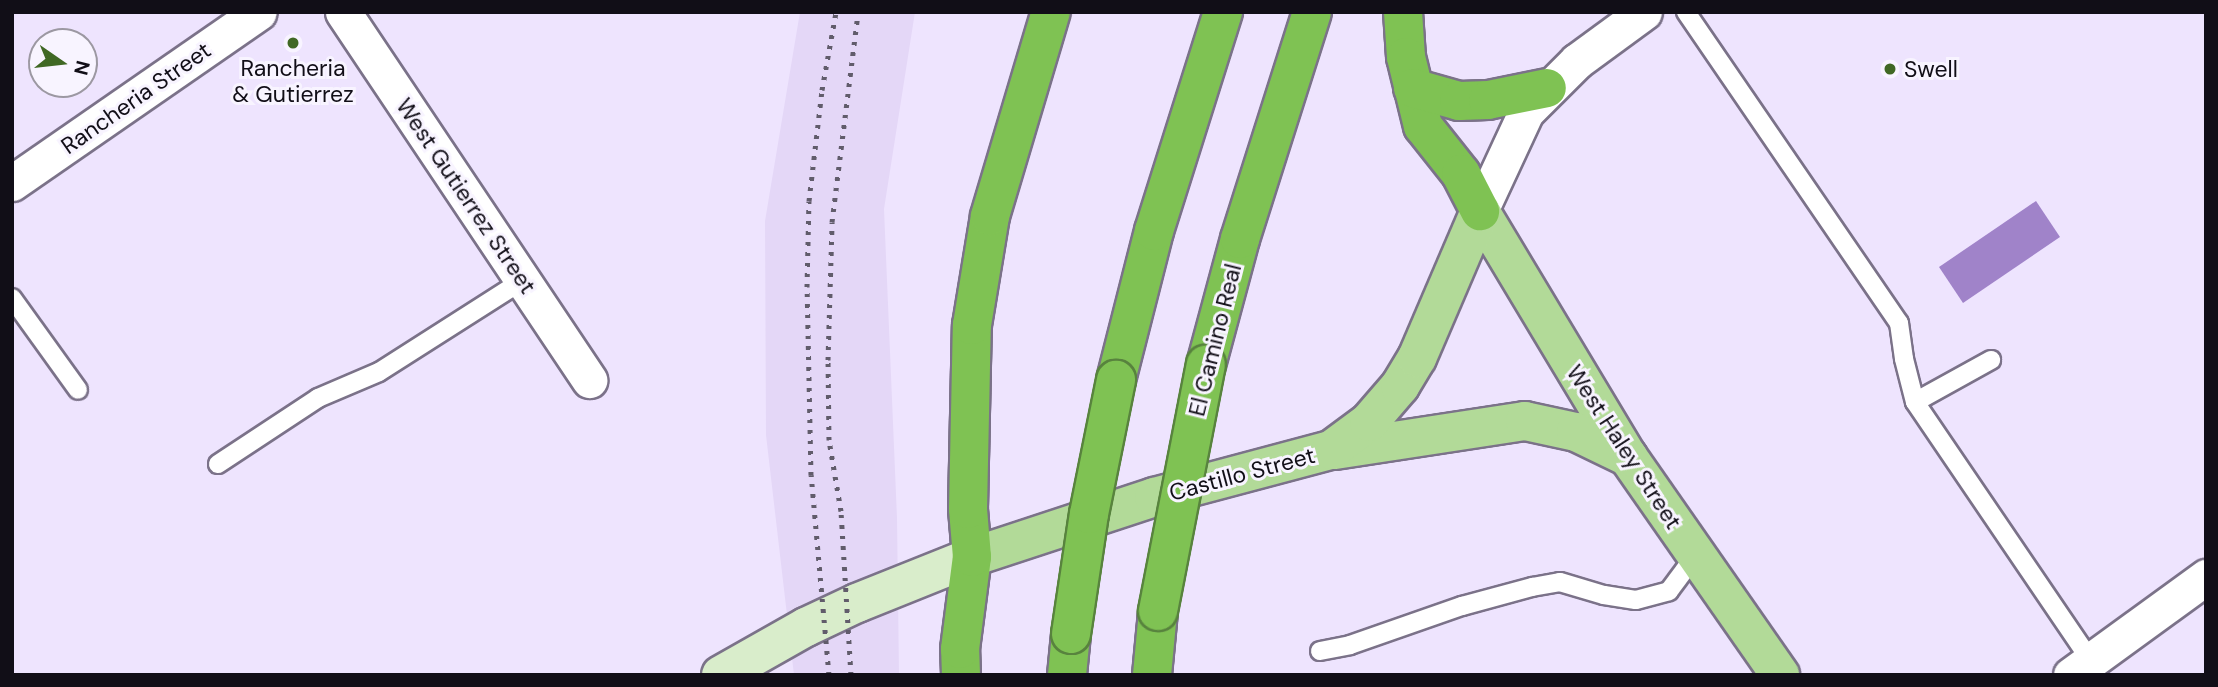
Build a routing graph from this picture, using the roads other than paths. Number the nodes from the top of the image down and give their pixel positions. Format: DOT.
graph roads {
  1 [pos="259,12"];
  2 [pos="343,12"];
  3 [pos="1051,12"];
  4 [pos="1223,12"];
  5 [pos="1312,12"];
  6 [pos="1403,12"];
  7 [pos="1644,12"];
  8 [pos="1686,12"];
  9 [pos="1413,88"];
  10 [pos="1547,88"];
  11 [pos="12,183"];
  12 [pos="1480,211"];
  13 [pos="522,281"];
  14 [pos="12,298"];
  15 [pos="1991,360"];
  16 [pos="589,380"];
  17 [pos="78,390"];
  18 [pos="1915,402"];
  19 [pos="1331,450"];
  20 [pos="1628,457"];
  21 [pos="218,464"];
  22 [pos="1695,556"];
  23 [pos="972,557"];
  24 [pos="2206,577"];
  25 [pos="1320,651"];
  26 [pos="2081,668"];
  27 [pos="721,675"];
  28 [pos="961,675"];
  29 [pos="1066,675"];
  30 [pos="1152,675"];
  31 [pos="1780,675"];
  1 -- 11 [label="street, Rancheria Street"];
  2 -- 13 [label="street, West Gutierrez Street"];
  3 -- 23 [label="highway"];
  4 -- 29 [label="highway, bridge"];
  5 -- 30 [label="highway, El Camino Real, bridge"];
  6 -- 9 [label="highway"];
  7 -- 10 [label="street, Castillo Street"];
  8 -- 18 [label="lane"];
  9 -- 10 [label="highway"];
  9 -- 12 [label="highway"];
  10 -- 12 [label="street, Castillo Street"];
  12 -- 19 [label="main road, Castillo Street"];
  12 -- 20 [label="main road, West Haley Street"];
  13 -- 16 [label="street, West Gutierrez Street"];
  13 -- 21 [label="lane"];
  14 -- 17 [label="lane"];
  15 -- 18 [label="lane"];
  18 -- 26 [label="lane"];
  19 -- 20 [label="main road"];
  19 -- 23 [label="main road, Castillo Street"];
  20 -- 22 [label="main road, West Haley Street"];
  22 -- 25 [label="lane"];
  22 -- 31 [label="main road, West Haley Street"];
  23 -- 27 [label="main road, Castillo Street"];
  23 -- 28 [label="highway"];
  24 -- 26 [label="street"];
}
